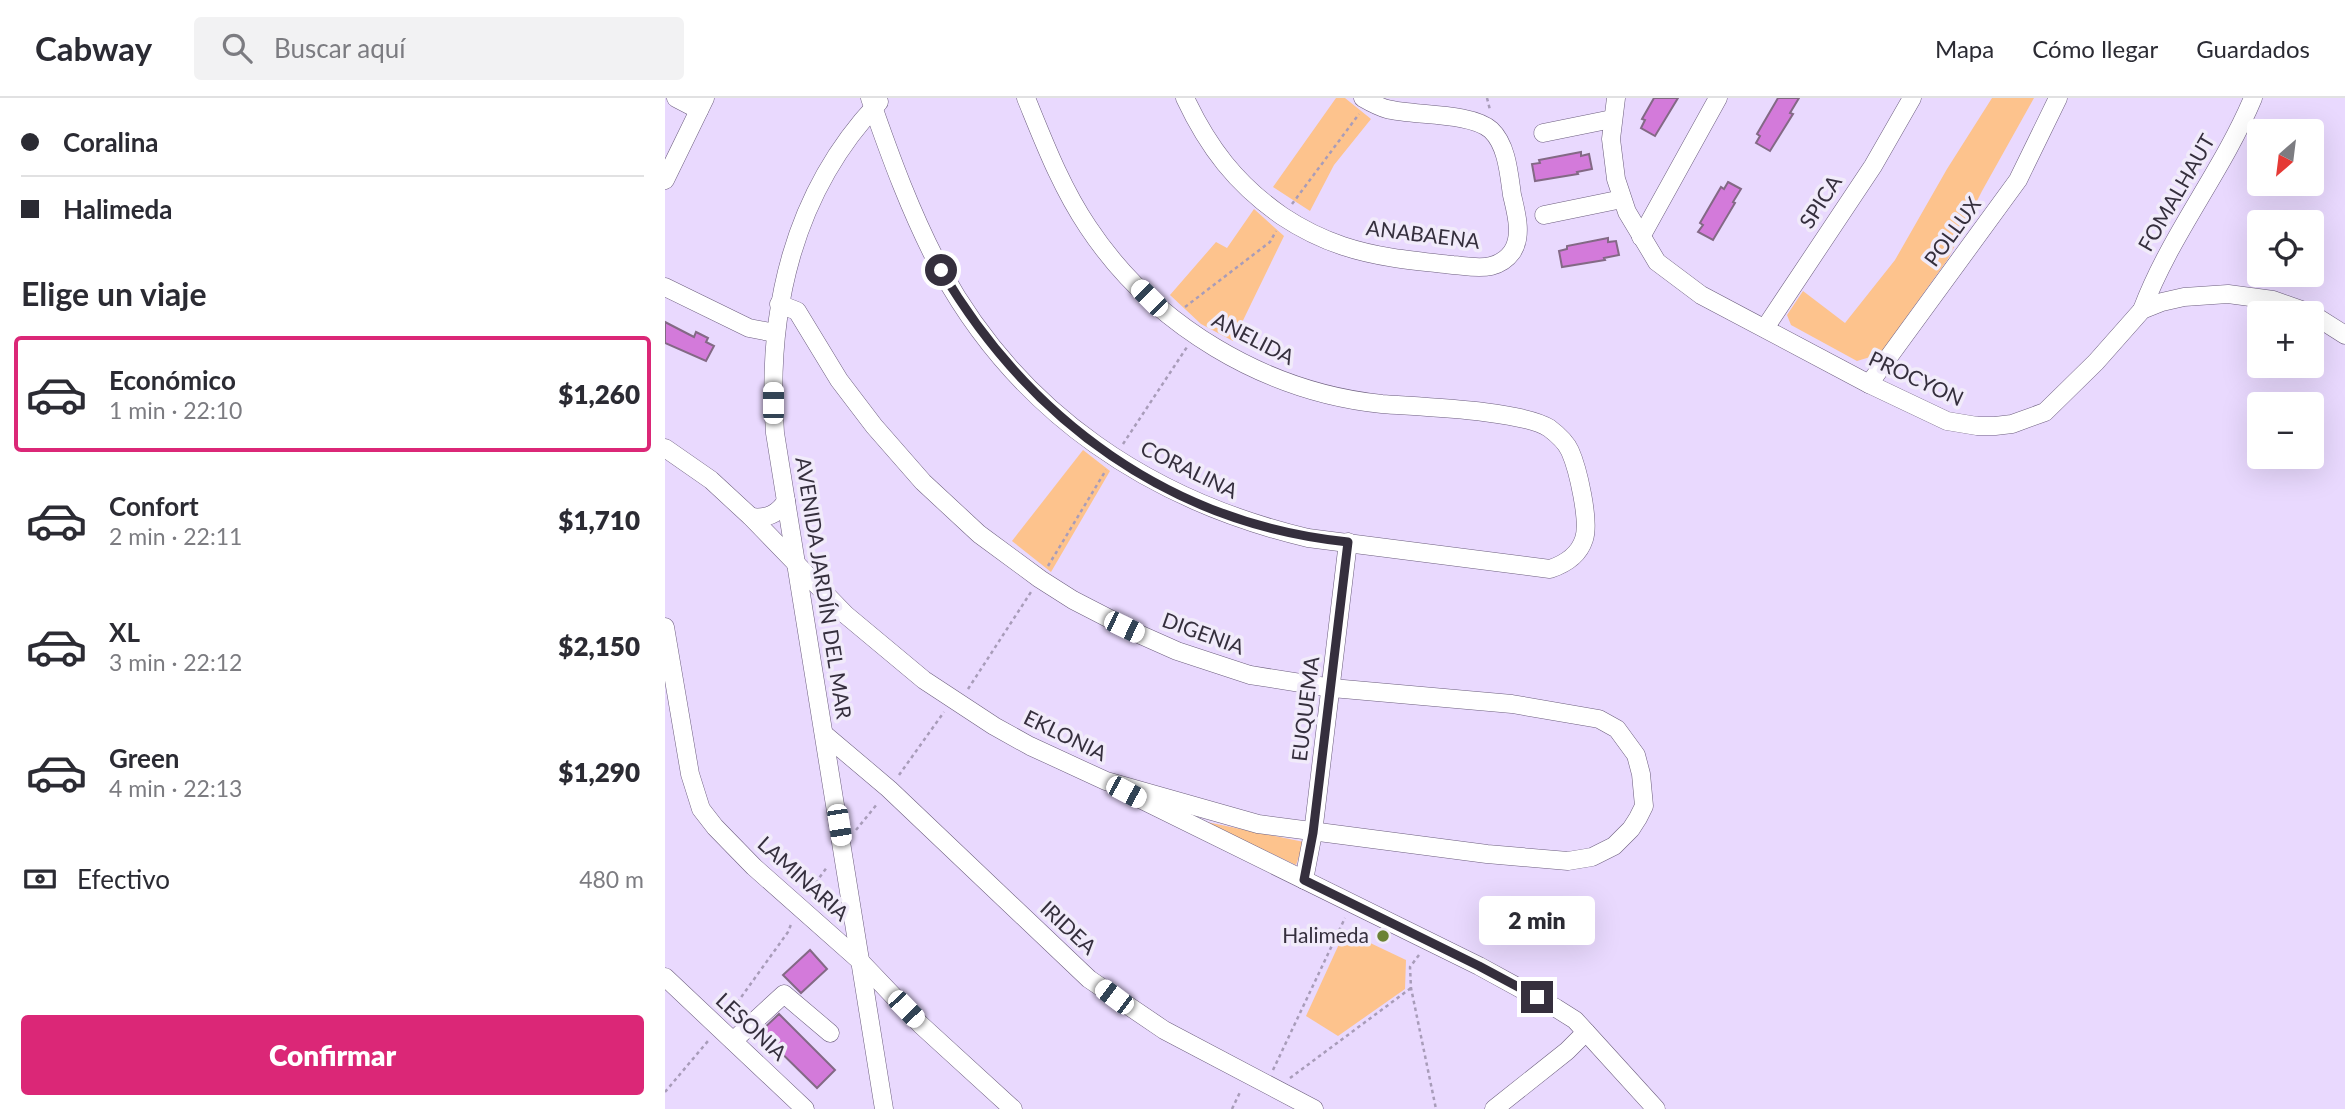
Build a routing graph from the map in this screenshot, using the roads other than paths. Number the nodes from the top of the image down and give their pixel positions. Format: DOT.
graph roads {
  1 [pos="676,98"];
  2 [pos="1027,98"];
  3 [pos="1185,98"];
  4 [pos="1363,98"];
  5 [pos="1616,98"];
  6 [pos="1718,98"];
  7 [pos="1912,98"];
  8 [pos="2058,98"];
  9 [pos="2253,98"];
  10 [pos="875,101"];
  11 [pos="702,104"];
  12 [pos="1612,118"];
  13 [pos="1543,132"];
  14 [pos="665,180"];
  15 [pos="1622,199"];
  16 [pos="1544,215"];
  17 [pos="1641,237"];
  18 [pos="665,287"];
  19 [pos="2276,301"];
  20 [pos="779,304"];
  21 [pos="2142,310"];
  22 [pos="2324,322"];
  23 [pos="1765,328"];
  24 [pos="775,333"];
  25 [pos="2345,335"];
  26 [pos="1869,384"];
  27 [pos="665,448"];
  28 [pos="1571,453"];
  29 [pos="786,501"];
  30 [pos="751,517"];
  31 [pos="1348,542"];
  32 [pos="795,563"];
  33 [pos="665,627"];
  34 [pos="1332,688"];
  35 [pos="824,734"];
  36 [pos="1106,781"];
  37 [pos="1644,806"];
  38 [pos="1313,833"];
  39 [pos="1304,880"];
  40 [pos="859,960"];
  41 [pos="665,977"];
  42 [pos="830,1032"];
  43 [pos="1586,1032"];
  44 [pos="733,1041"];
  45 [pos="805,1109"];
  46 [pos="884,1109"];
  47 [pos="1013,1109"];
  48 [pos="1314,1109"];
  49 [pos="1494,1109"];
  50 [pos="1656,1109"];
  1 -- 11 [label="street"];
  2 -- 28 [label="street, ANELIDA"];
  3 -- 4 [label="street, ANABAENA"];
  5 -- 12 [label="street, PROCYON"];
  6 -- 17 [label="street"];
  7 -- 23 [label="street, SPICA"];
  8 -- 26 [label="street, POLLUX"];
  9 -- 21 [label="street, FOMALHAUT"];
  10 -- 20 [label="street, AVENIDA JARDÍN DEL MAR"];
  10 -- 31 [label="street, CORALINA"];
  11 -- 14 [label="street"];
  12 -- 13 [label="street"];
  12 -- 15 [label="street, PROCYON"];
  15 -- 16 [label="street"];
  15 -- 17 [label="street, PROCYON"];
  17 -- 23 [label="street, PROCYON"];
  18 -- 24 [label="street"];
  19 -- 21 [label="street"];
  20 -- 24 [label="street, AVENIDA JARDÍN DEL MAR"];
  20 -- 34 [label="street, DIGENIA"];
  21 -- 26 [label="street, PROCYON"];
  22 -- 25 [label="street"];
  23 -- 26 [label="street, PROCYON"];
  24 -- 29 [label="street, AVENIDA JARDÍN DEL MAR"];
  27 -- 30 [label="street, EKLONIA"];
  28 -- 31 [label="street, CORALINA"];
  29 -- 30 [label="street"];
  29 -- 32 [label="street, AVENIDA JARDÍN DEL MAR"];
  30 -- 32 [label="street, EKLONIA"];
  31 -- 34 [label="street, EUQUEMA"];
  32 -- 35 [label="street, AVENIDA JARDÍN DEL MAR"];
  32 -- 36 [label="street, EKLONIA"];
  33 -- 40 [label="street, LAMINARIA"];
  34 -- 37 [label="street, DIGENIA"];
  34 -- 38 [label="street, EUQUEMA"];
  35 -- 40 [label="street, AVENIDA JARDÍN DEL MAR"];
  35 -- 48 [label="street, IRIDEA"];
  36 -- 38 [label="street, EKLONIA"];
  36 -- 39 [label="street"];
  37 -- 38 [label="street, EKLONIA"];
  38 -- 39 [label="street, EUQUEMA"];
  39 -- 43 [label="street"];
  40 -- 46 [label="street, AVENIDA JARDÍN DEL MAR"];
  40 -- 47 [label="street, LAMINARIA"];
  41 -- 44 [label="street, LESONIA"];
  42 -- 44 [label="street"];
  43 -- 49 [label="street"];
  43 -- 50 [label="street"];
  44 -- 45 [label="street, LESONIA"];
}
